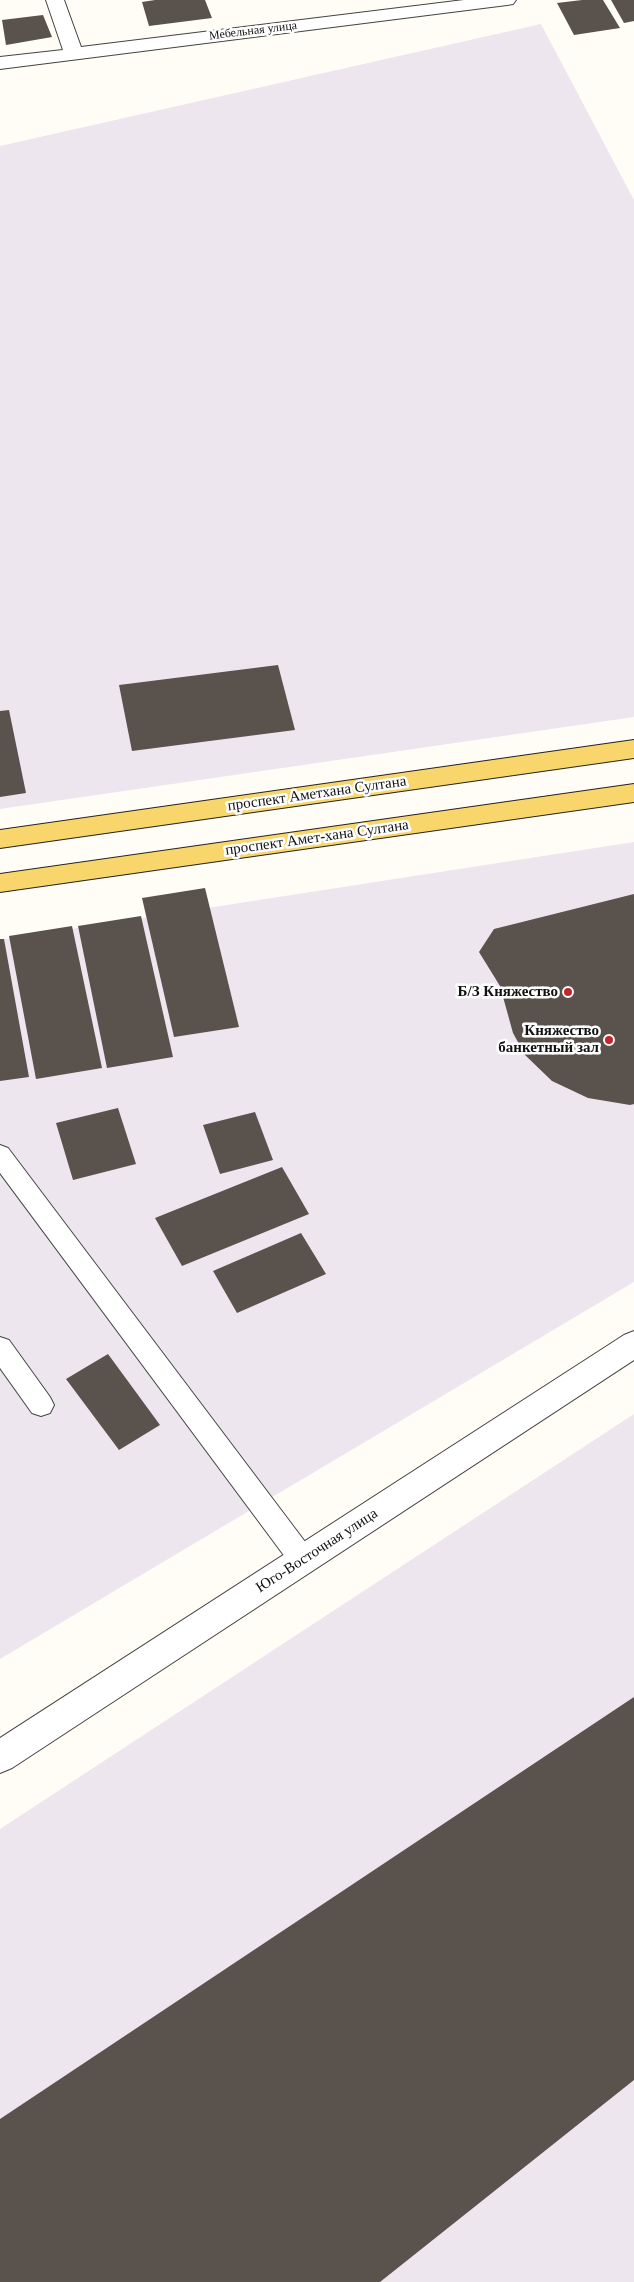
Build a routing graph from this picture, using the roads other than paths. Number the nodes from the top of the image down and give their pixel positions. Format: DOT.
graph roads {
  1 [pos="55,0"];
  2 [pos="507,0"];
  3 [pos="74,54"];
  4 [pos="0,63"];
  5 [pos="634,749"];
  6 [pos="634,793"];
  7 [pos="0,838"];
  8 [pos="0,883"];
  9 [pos="0,1155"];
  10 [pos="634,1344"];
  11 [pos="0,1348"];
  12 [pos="42,1405"];
  13 [pos="303,1560"];
  14 [pos="0,1757"];
  1 -- 3 [label="street"];
  2 -- 3 [label="street, Мебельная улица"];
  3 -- 4 [label="street, Мебельная улица"];
  5 -- 7 [label="main road, проспект Аметхана Султана"];
  6 -- 8 [label="main road, проспект Амет-хана Султана"];
  9 -- 13 [label="lane"];
  10 -- 13 [label="street, Юго-Восточная улица"];
  11 -- 12 [label="lane"];
  13 -- 14 [label="street, Юго-Восточная улица"];
}
